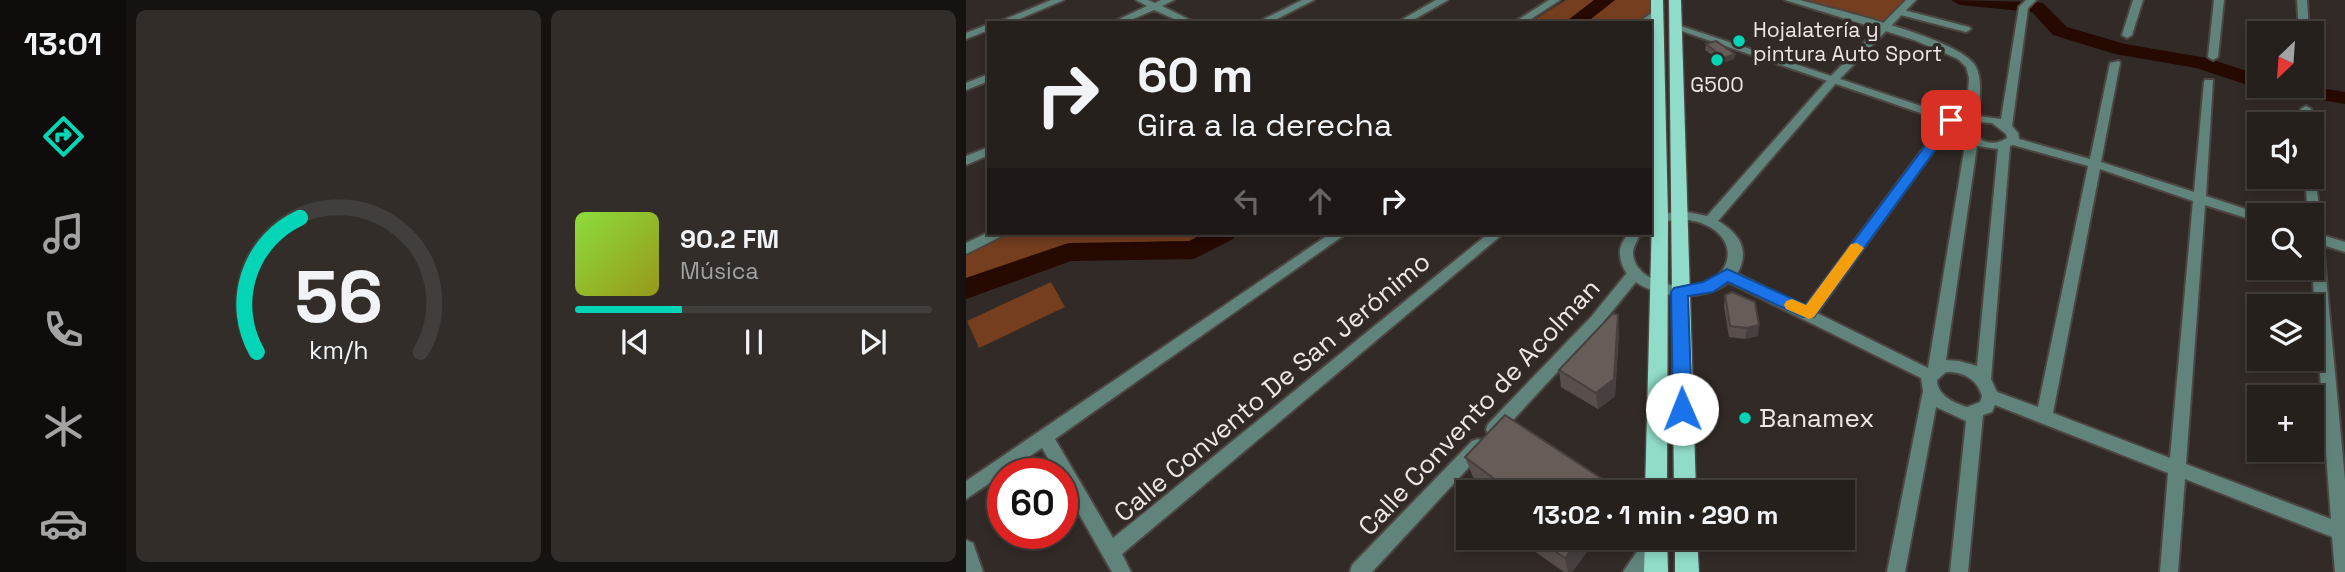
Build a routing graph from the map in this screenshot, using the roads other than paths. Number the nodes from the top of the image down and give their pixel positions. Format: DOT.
graph roads {
  1 [pos="1059,0"];
  2 [pos="1141,0"];
  3 [pos="1169,0"];
  4 [pos="1309,0"];
  5 [pos="1443,0"];
  6 [pos="1555,0"];
  7 [pos="1675,0"];
  8 [pos="1790,0"];
  9 [pos="2138,0"];
  10 [pos="2219,0"];
  11 [pos="2302,0"];
  12 [pos="1910,1"];
  13 [pos="2028,3"];
  14 [pos="1154,6"];
  15 [pos="1657,6"];
  16 [pos="1900,12"];
  17 [pos="1006,21"];
  18 [pos="1120,21"];
  19 [pos="1187,21"];
  20 [pos="1265,21"];
  21 [pos="1405,21"];
  22 [pos="1521,21"];
  23 [pos="1645,21"];
  24 [pos="2303,21"];
  25 [pos="1675,27"];
  26 [pos="1886,27"];
  27 [pos="987,28"];
  28 [pos="1966,29"];
  29 [pos="2127,35"];
  30 [pos="966,36"];
  31 [pos="2213,57"];
  32 [pos="2116,63"];
  33 [pos="987,78"];
  34 [pos="1833,80"];
  35 [pos="2209,82"];
  36 [pos="966,86"];
  37 [pos="2306,109"];
  38 [pos="2306,112"];
  39 [pos="1951,120"];
  40 [pos="1969,122"];
  41 [pos="2006,126"];
  42 [pos="1972,139"];
  43 [pos="2008,143"];
  44 [pos="987,151"];
  45 [pos="966,161"];
  46 [pos="2095,164"];
  47 [pos="2198,198"];
  48 [pos="2247,214"];
  49 [pos="1662,218"];
  50 [pos="1710,221"];
  51 [pos="993,235"];
  52 [pos="1337,235"];
  53 [pos="1495,235"];
  54 [pos="1629,235"];
  55 [pos="2324,240"];
  56 [pos="2345,247"];
  57 [pos="966,248"];
  58 [pos="1635,273"];
  59 [pos="1727,275"];
  60 [pos="2318,280"];
  61 [pos="1658,288"];
  62 [pos="1679,292"];
  63 [pos="1809,313"];
  64 [pos="1933,379"];
  65 [pos="1983,380"];
  66 [pos="1990,396"];
  67 [pos="1975,413"];
  68 [pos="2045,415"];
  69 [pos="1044,436"];
  70 [pos="2178,468"];
  71 [pos="1656,480"];
  72 [pos="1685,480"];
  73 [pos="966,491"];
  74 [pos="2343,532"];
  75 [pos="966,549"];
  76 [pos="1649,550"];
  77 [pos="1657,550"];
  78 [pos="1686,550"];
  79 [pos="1110,552"];
  80 [pos="974,572"];
  81 [pos="1122,572"];
  82 [pos="1359,572"];
  83 [pos="1632,572"];
  84 [pos="1656,572"];
  85 [pos="1687,572"];
  86 [pos="1896,572"];
  87 [pos="1959,572"];
  88 [pos="2169,572"];
  89 [pos="2344,572"];
  1 -- 17 [label="street"];
  2 -- 14 [label="street"];
  3 -- 14 [label="street"];
  4 -- 20 [label="street"];
  5 -- 21 [label="street"];
  6 -- 22 [label="street"];
  7 -- 25 [label="main road"];
  8 -- 26 [label="street"];
  9 -- 29 [label="street"];
  10 -- 31 [label="street"];
  11 -- 24 [label="street"];
  12 -- 16 [label="street"];
  13 -- 41 [label="street"];
  14 -- 18 [label="street"];
  14 -- 19 [label="street"];
  15 -- 23 [label="street"];
  15 -- 49 [label="main road"];
  16 -- 26 [label="street"];
  16 -- 28 [label="street"];
  25 -- 34 [label="street"];
  25 -- 49 [label="main road"];
  26 -- 34 [label="street"];
  26 -- 40 [label="street"];
  27 -- 30 [label="street"];
  32 -- 46 [label="street"];
  33 -- 36 [label="street"];
  34 -- 39 [label="street"];
  34 -- 50 [label="street"];
  35 -- 47 [label="street"];
  37 -- 38 [label="street"];
  39 -- 40 [label="street"];
  39 -- 63 [label="street"];
  40 -- 41 [label="street"];
  40 -- 42 [label="street"];
  41 -- 43 [label="street"];
  42 -- 43 [label="street"];
  42 -- 64 [label="street"];
  43 -- 46 [label="street"];
  43 -- 65 [label="street"];
  44 -- 45 [label="street"];
  46 -- 47 [label="street"];
  46 -- 68 [label="street"];
  47 -- 48 [label="street"];
  47 -- 70 [label="street"];
  49 -- 50 [label="street"];
  49 -- 61 [label="main road"];
  49 -- 62 [label="main road"];
  50 -- 59 [label="street"];
  51 -- 57 [label="street"];
  52 -- 69 [label="street"];
  53 -- 79 [label="street, Calle Convento De San Jerónimo"];
  54 -- 58 [label="street"];
  55 -- 56 [label="street"];
  58 -- 61 [label="street"];
  58 -- 82 [label="street, Calle Convento de Acolman"];
  59 -- 62 [label="street"];
  59 -- 63 [label="street"];
  60 -- 74 [label="street"];
  61 -- 62 [label="street"];
  61 -- 71 [label="main road"];
  62 -- 72 [label="main road"];
  63 -- 64 [label="street"];
  64 -- 65 [label="street"];
  64 -- 67 [label="street"];
  64 -- 86 [label="street"];
  65 -- 66 [label="street"];
  66 -- 67 [label="street"];
  66 -- 68 [label="street"];
  67 -- 87 [label="street"];
  68 -- 70 [label="street"];
  69 -- 73 [label="street"];
  69 -- 79 [label="street"];
  70 -- 74 [label="street"];
  70 -- 88 [label="street"];
  74 -- 89 [label="street"];
  75 -- 80 [label="street"];
  76 -- 83 [label="street"];
  77 -- 84 [label="main road"];
  78 -- 85 [label="main road"];
  79 -- 81 [label="street"];
}
